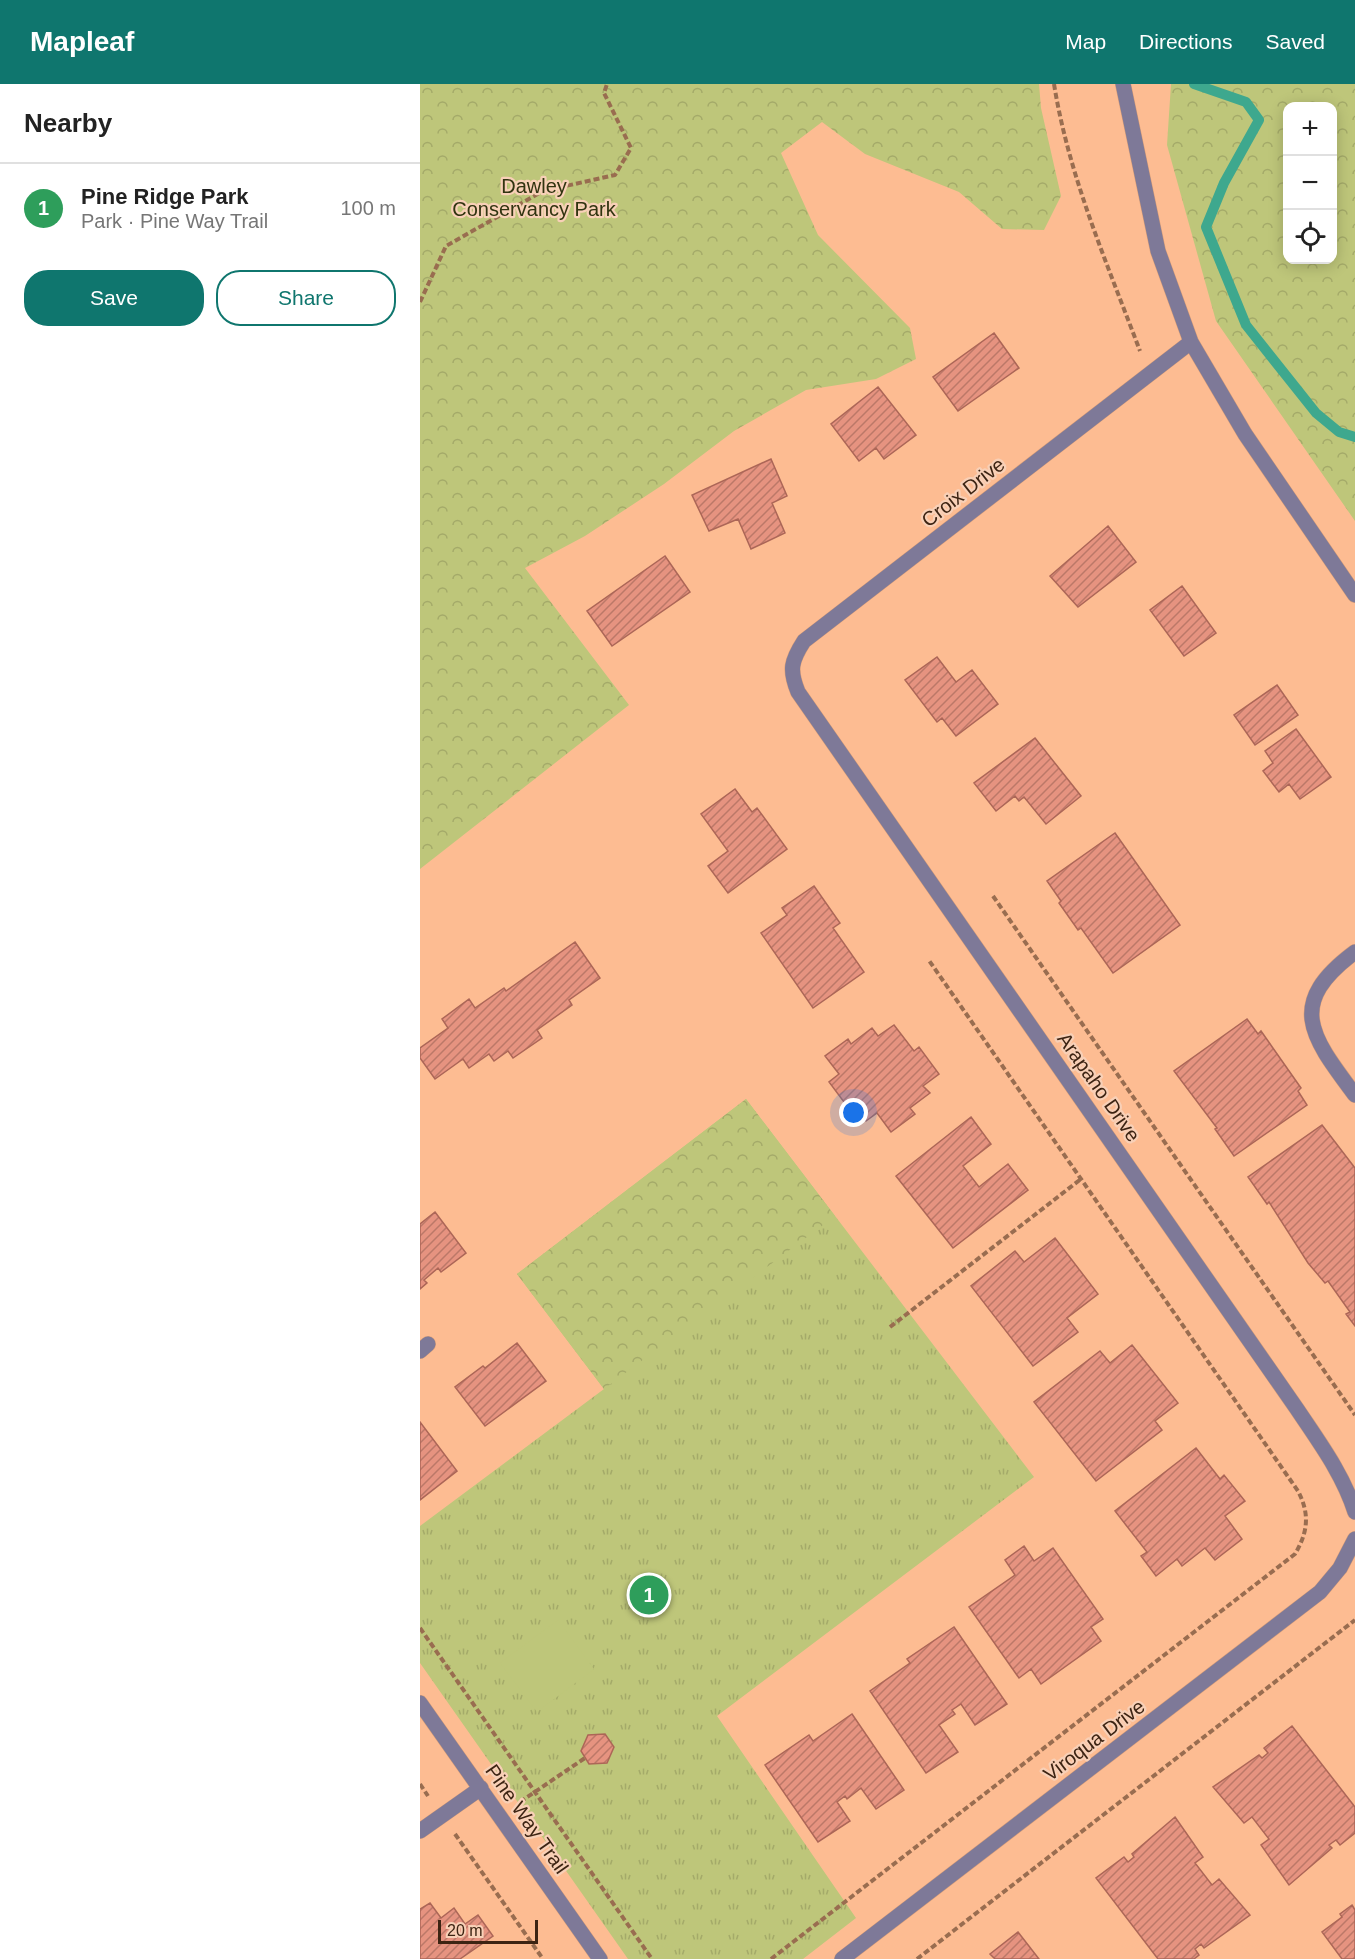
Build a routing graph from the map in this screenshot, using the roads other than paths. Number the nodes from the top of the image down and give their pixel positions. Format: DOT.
graph roads {
  1 [pos="1123,84"];
  2 [pos="1191,342"];
  3 [pos="1355,595"];
  4 [pos="798,692"];
  5 [pos="1355,952"];
  6 [pos="1355,1095"];
  7 [pos="1355,1512"];
  8 [pos="1355,1539"];
  9 [pos="420,1703"];
  10 [pos="481,1788"];
  11 [pos="420,1831"];
  12 [pos="600,1959"];
  13 [pos="842,1959"];
  1 -- 2 [label="street"];
  2 -- 3 [label="street"];
  2 -- 4 [label="street, Croix Drive"];
  4 -- 7 [label="street, Arapaho Drive"];
  5 -- 6 [label="street"];
  8 -- 13 [label="street, Viroqua Drive"];
  9 -- 10 [label="street, Pine Way Trail"];
  10 -- 11 [label="street"];
  10 -- 12 [label="street, Pine Way Trail"];
}
